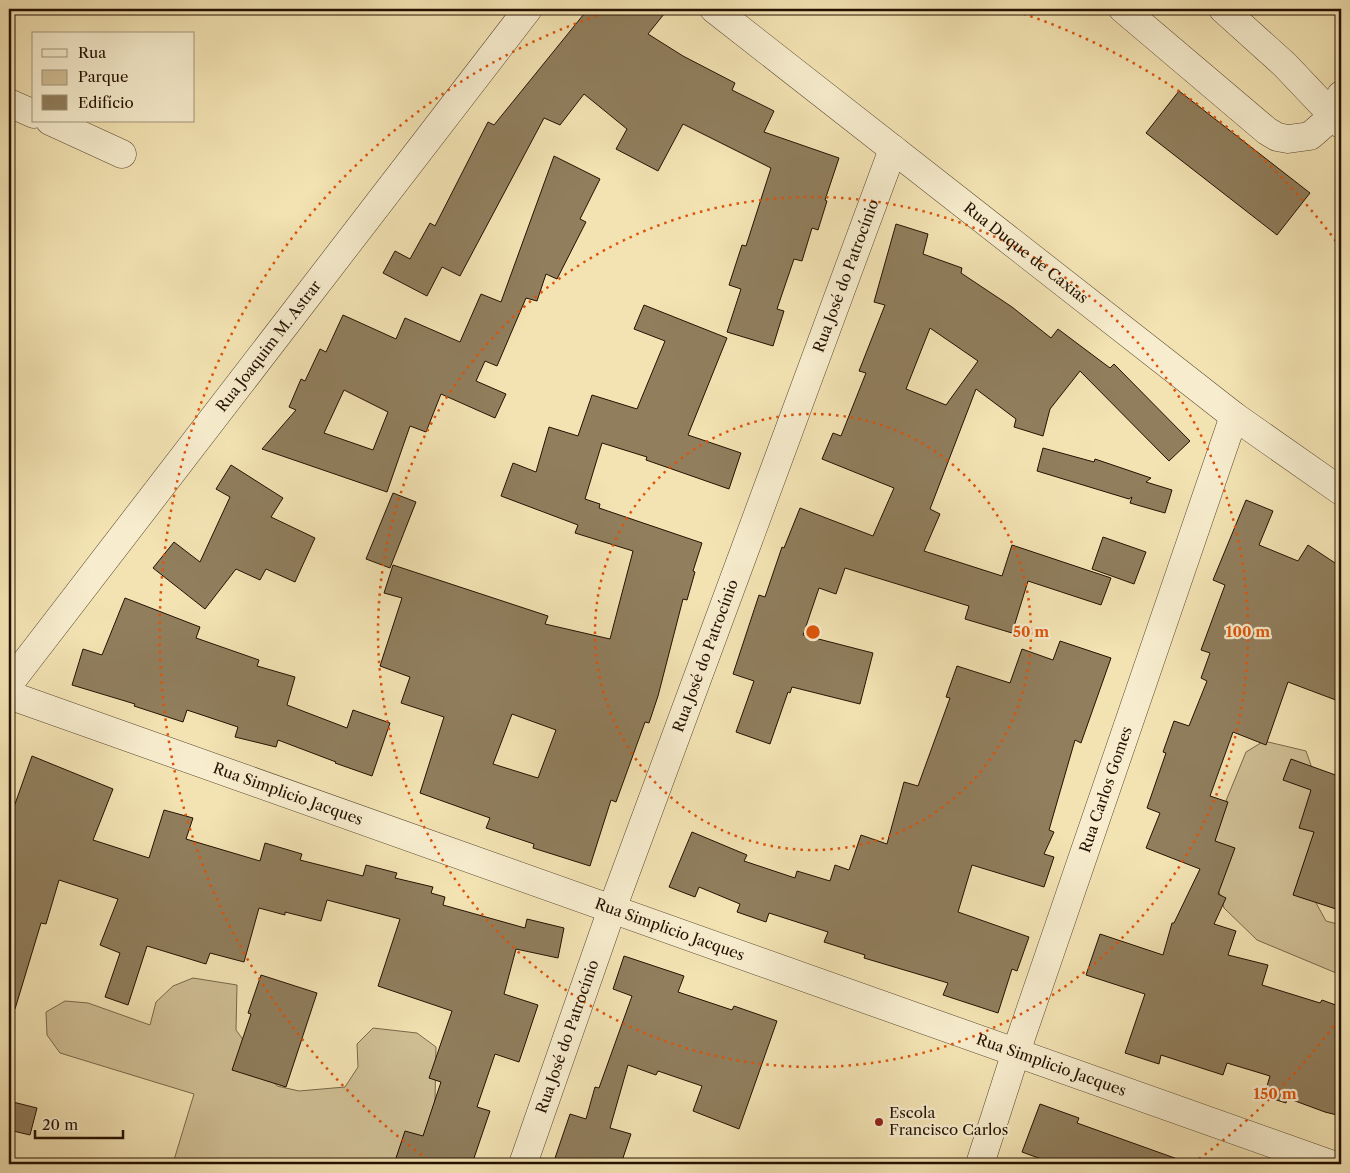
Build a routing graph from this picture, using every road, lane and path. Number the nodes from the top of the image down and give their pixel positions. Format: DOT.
graph roads {
  1 [pos="528,9"];
  2 [pos="714,9"];
  3 [pos="1123,9"];
  4 [pos="1223,9"];
  5 [pos="9,103"];
  6 [pos="1339,112"];
  7 [pos="32,113"];
  8 [pos="52,122"];
  9 [pos="893,149"];
  10 [pos="122,154"];
  11 [pos="1234,416"];
  12 [pos="1341,491"];
  13 [pos="9,684"];
  14 [pos="9,695"];
  15 [pos="612,909"];
  16 [pos="1016,1052"];
  17 [pos="523,1164"];
  18 [pos="980,1164"];
  19 [pos="1330,1164"];
  1 -- 13 [label="street, Rua Joaquim M. Astrar"];
  2 -- 9 [label="street, Rua Duque de Caxias"];
  3 -- 6 [label="street"];
  4 -- 6 [label="street"];
  5 -- 7 [label="street"];
  8 -- 10 [label="street"];
  9 -- 11 [label="street, Rua Duque de Caxias"];
  9 -- 15 [label="street, Rua José do Patrocínio"];
  11 -- 12 [label="street, Rua Duque de Caxias"];
  11 -- 16 [label="street, Rua Carlos Gomes"];
  14 -- 15 [label="street, Rua Simplicio Jacques"];
  15 -- 16 [label="street, Rua Simplicio Jacques"];
  15 -- 17 [label="street, Rua José do Patrocínio"];
  16 -- 18 [label="street, Rua Carlos Gomes"];
  16 -- 19 [label="street, Rua Simplicio Jacques"];
}
